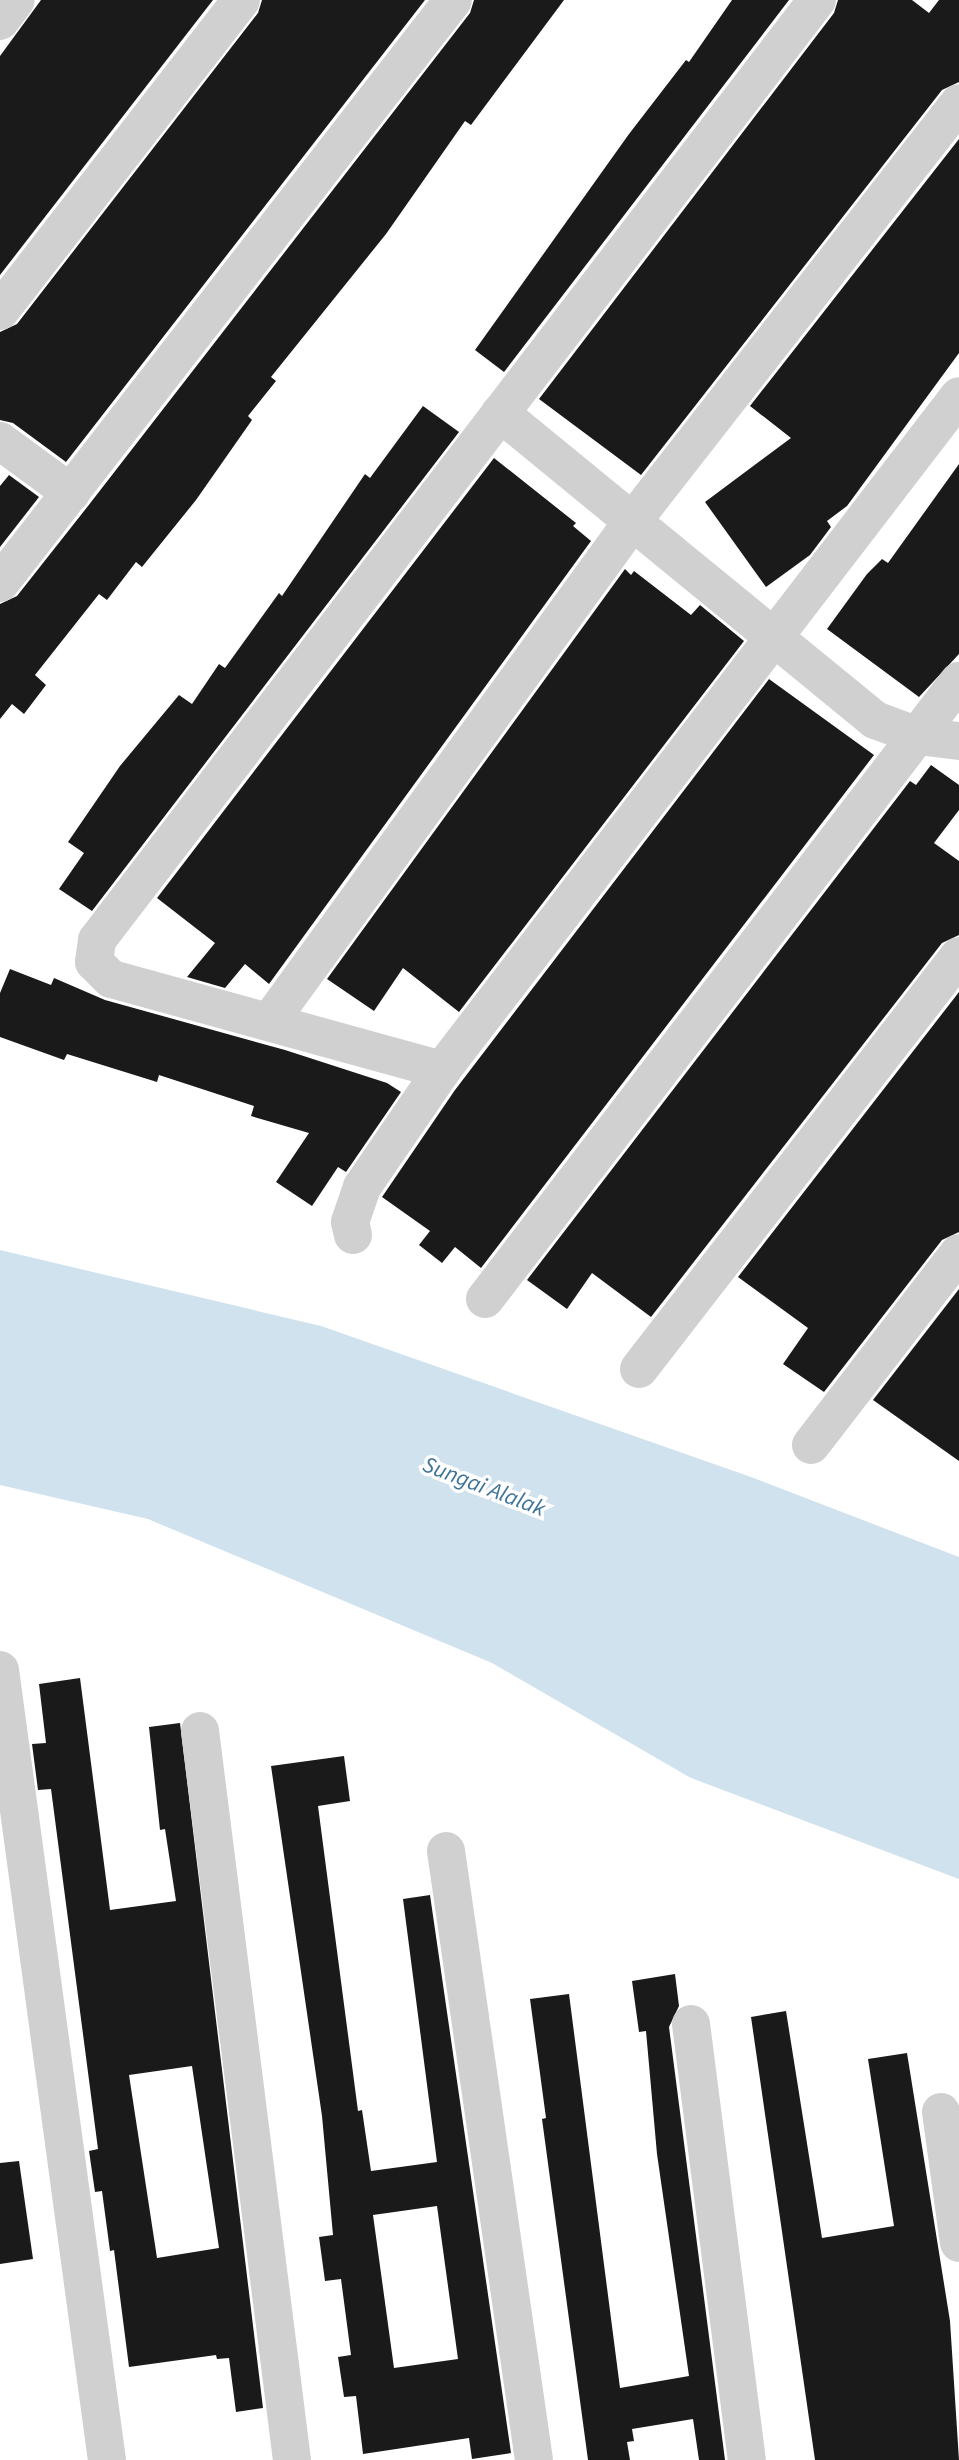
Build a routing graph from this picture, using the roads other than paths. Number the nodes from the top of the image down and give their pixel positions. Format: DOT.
graph roads {
  1 [pos="16,0"];
  2 [pos="241,0"];
  3 [pos="453,0"];
  4 [pos="817,0"];
  5 [pos="0,21"];
  6 [pos="959,103"];
  7 [pos="0,311"];
  8 [pos="959,396"];
  9 [pos="500,414"];
  10 [pos="0,441"];
  11 [pos="71,493"];
  12 [pos="632,523"];
  13 [pos="0,583"];
  14 [pos="774,641"];
  15 [pos="959,681"];
  16 [pos="918,736"];
  17 [pos="959,741"];
  18 [pos="959,956"];
  19 [pos="270,1021"];
  20 [pos="442,1070"];
  21 [pos="353,1234"];
  22 [pos="959,1253"];
  23 [pos="485,1299"];
  24 [pos="639,1369"];
  25 [pos="811,1445"];
  26 [pos="0,1670"];
  27 [pos="200,1731"];
  28 [pos="446,1851"];
  29 [pos="691,2024"];
  30 [pos="941,2112"];
  31 [pos="959,2243"];
  32 [pos="107,2460"];
  33 [pos="292,2460"];
  34 [pos="534,2460"];
  35 [pos="747,2460"];
  1 -- 5 [label="street"];
  2 -- 7 [label="street"];
  3 -- 11 [label="street"];
  4 -- 9 [label="street"];
  6 -- 12 [label="street"];
  8 -- 14 [label="street"];
  9 -- 12 [label="street"];
  9 -- 19 [label="street"];
  10 -- 11 [label="street"];
  11 -- 13 [label="street"];
  12 -- 14 [label="street"];
  12 -- 19 [label="street"];
  14 -- 16 [label="street"];
  14 -- 20 [label="street"];
  15 -- 16 [label="street"];
  16 -- 17 [label="street"];
  16 -- 23 [label="street"];
  18 -- 24 [label="street"];
  19 -- 20 [label="street"];
  20 -- 21 [label="street"];
  22 -- 25 [label="street"];
  26 -- 32 [label="street"];
  27 -- 33 [label="street"];
  28 -- 34 [label="street"];
  29 -- 35 [label="street"];
  30 -- 31 [label="street"];
}
